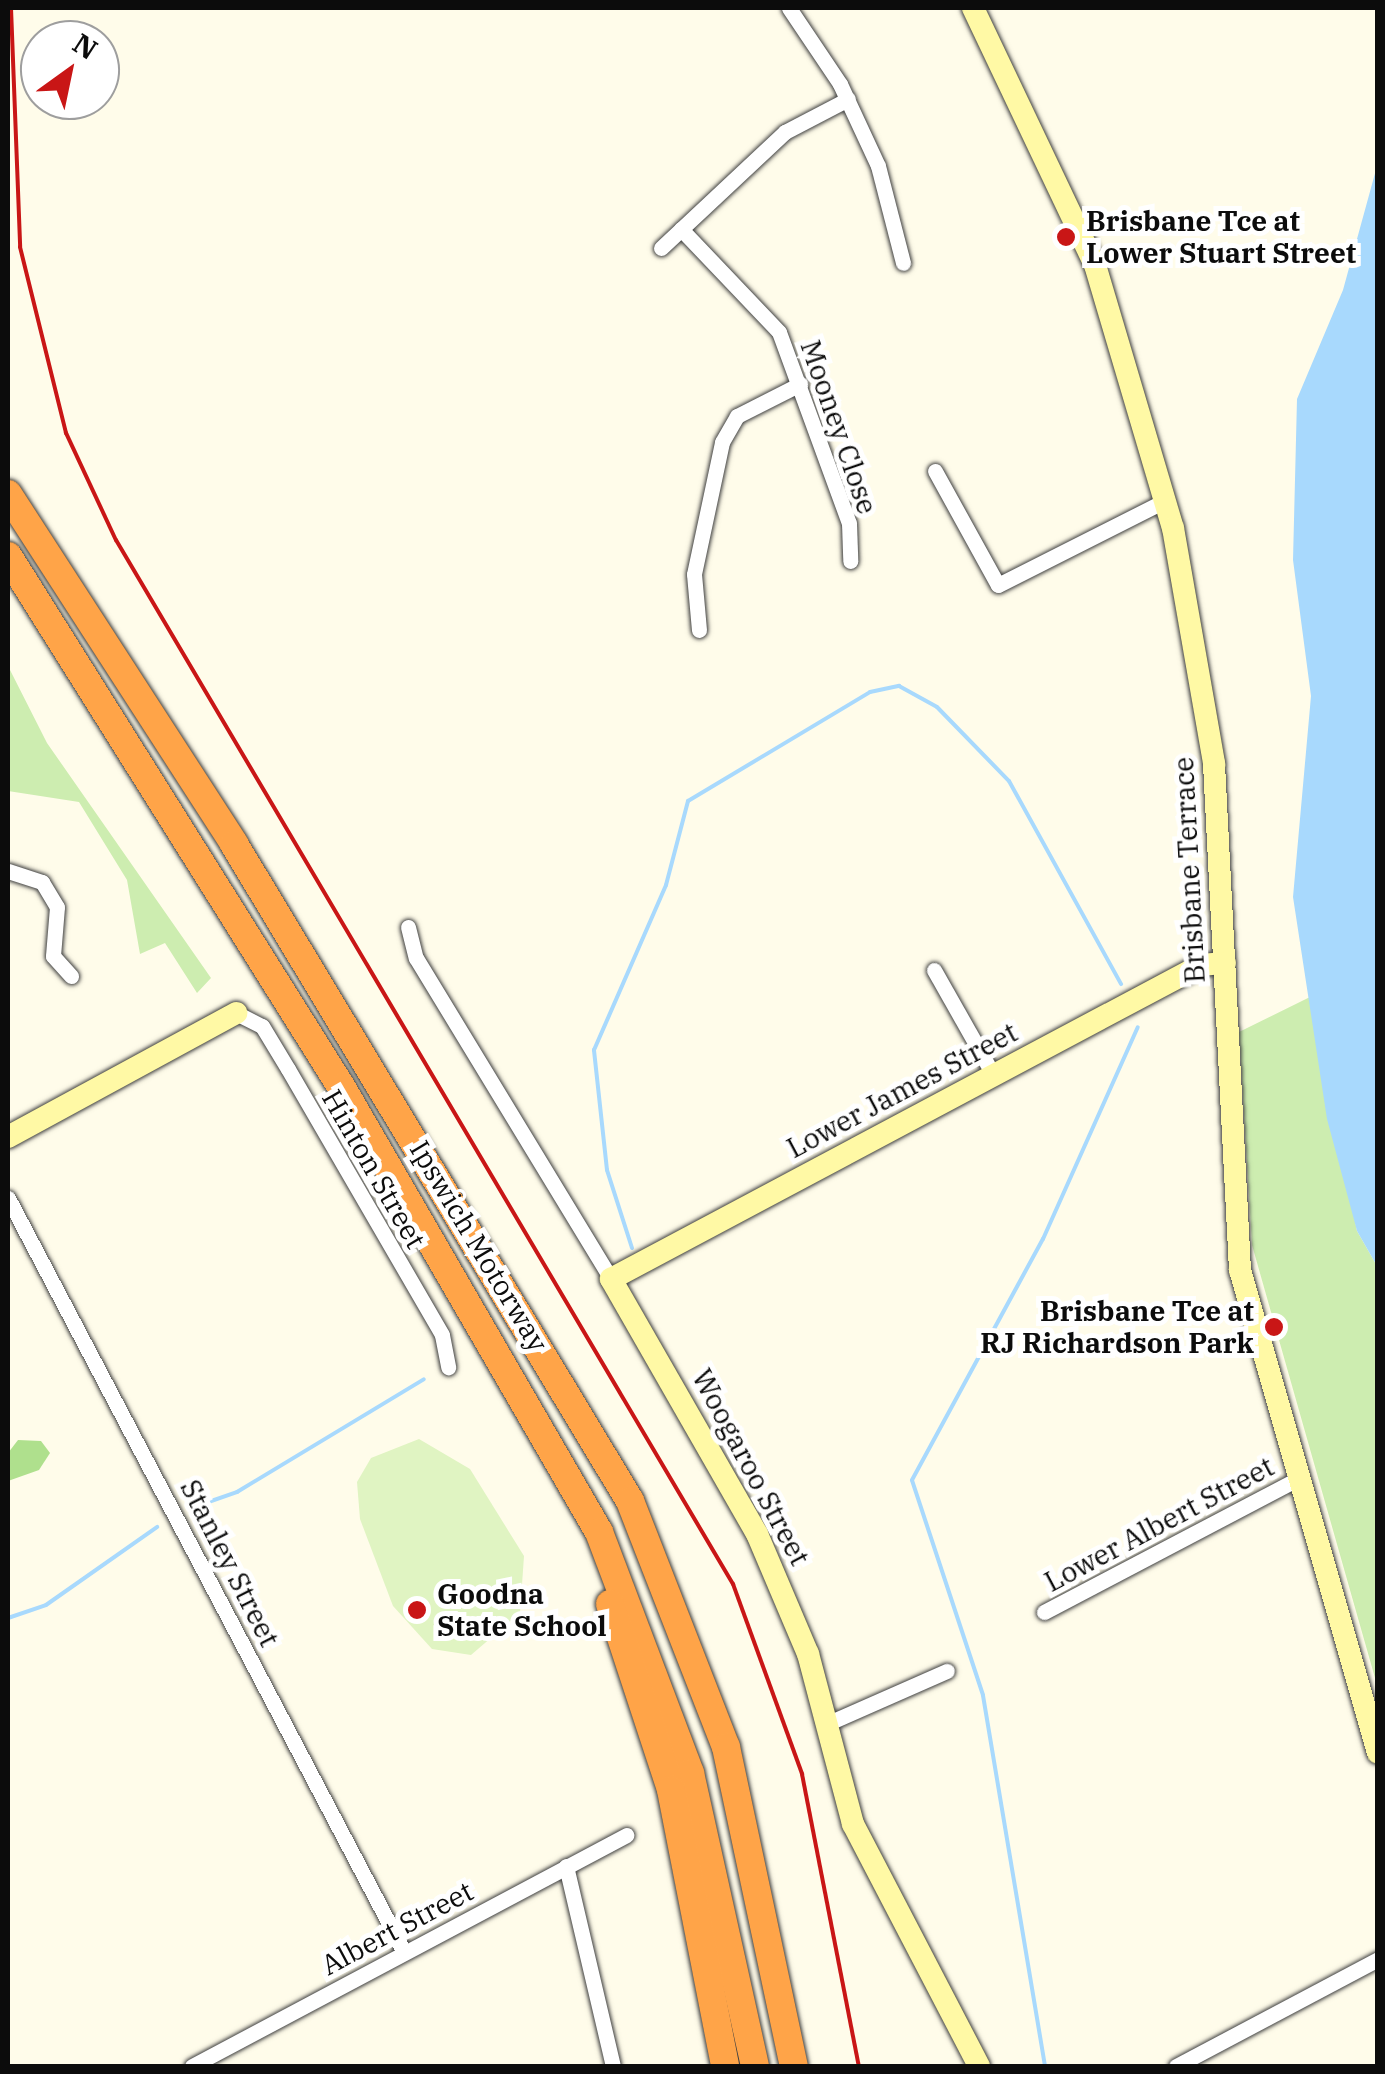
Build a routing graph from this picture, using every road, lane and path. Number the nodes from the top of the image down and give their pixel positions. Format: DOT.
graph roads {
  1 [pos="788,8"];
  2 [pos="973,8"];
  3 [pos="848,100"];
  4 [pos="681,229"];
  5 [pos="660,248"];
  6 [pos="904,263"];
  7 [pos="800,384"];
  8 [pos="935,471"];
  9 [pos="8,494"];
  10 [pos="1166,500"];
  11 [pos="8,556"];
  12 [pos="850,562"];
  13 [pos="700,630"];
  14 [pos="8,871"];
  15 [pos="408,926"];
  16 [pos="1225,963"];
  17 [pos="934,970"];
  18 [pos="71,976"];
  19 [pos="236,1012"];
  20 [pos="994,1076"];
  21 [pos="91,1094"];
  22 [pos="8,1118"];
  23 [pos="8,1137"];
  24 [pos="8,1198"];
  25 [pos="611,1280"];
  26 [pos="448,1367"];
  27 [pos="521,1388"];
  28 [pos="1297,1479"];
  29 [pos="1044,1612"];
  30 [pos="947,1671"];
  31 [pos="826,1724"];
  32 [pos="1378,1753"];
  33 [pos="626,1835"];
  34 [pos="566,1866"];
  35 [pos="404,1952"];
  36 [pos="1378,1958"];
  37 [pos="192,2066"];
  38 [pos="613,2066"];
  39 [pos="725,2066"];
  40 [pos="755,2066"];
  41 [pos="794,2066"];
  42 [pos="979,2066"];
  43 [pos="1176,2066"];
  1 -- 3 [label="street"];
  2 -- 10 [label="street, Brisbane Terrace"];
  3 -- 4 [label="street"];
  3 -- 6 [label="street"];
  4 -- 5 [label="street"];
  4 -- 7 [label="street, Mooney Close"];
  7 -- 12 [label="street, Mooney Close"];
  7 -- 13 [label="street"];
  8 -- 10 [label="street"];
  9 -- 41 [label="highway, Ipswich Motorway"];
  10 -- 16 [label="street, Brisbane Terrace"];
  11 -- 27 [label="highway, Ipswich Motorway"];
  14 -- 18 [label="street"];
  15 -- 25 [label="street, Woogaroo Street"];
  16 -- 20 [label="street, Lower James Street"];
  16 -- 28 [label="street, Brisbane Terrace"];
  17 -- 20 [label="street"];
  19 -- 21 [label="street"];
  19 -- 26 [label="street, Hinton Street"];
  20 -- 25 [label="street, Lower James Street"];
  21 -- 22 [label="street"];
  21 -- 23 [label="street"];
  24 -- 35 [label="street, Stanley Street"];
  25 -- 31 [label="street, Woogaroo Street"];
  27 -- 39 [label="highway"];
  27 -- 40 [label="highway, Ipswich Motorway"];
  28 -- 29 [label="street, Lower Albert Street"];
  28 -- 32 [label="street, Brisbane Terrace"];
  30 -- 31 [label="street"];
  31 -- 42 [label="street, Woogaroo Street"];
  33 -- 34 [label="street, Albert Street"];
  34 -- 35 [label="street, Albert Street"];
  34 -- 38 [label="street"];
  35 -- 37 [label="street, Albert Street"];
  36 -- 43 [label="street"];
}
